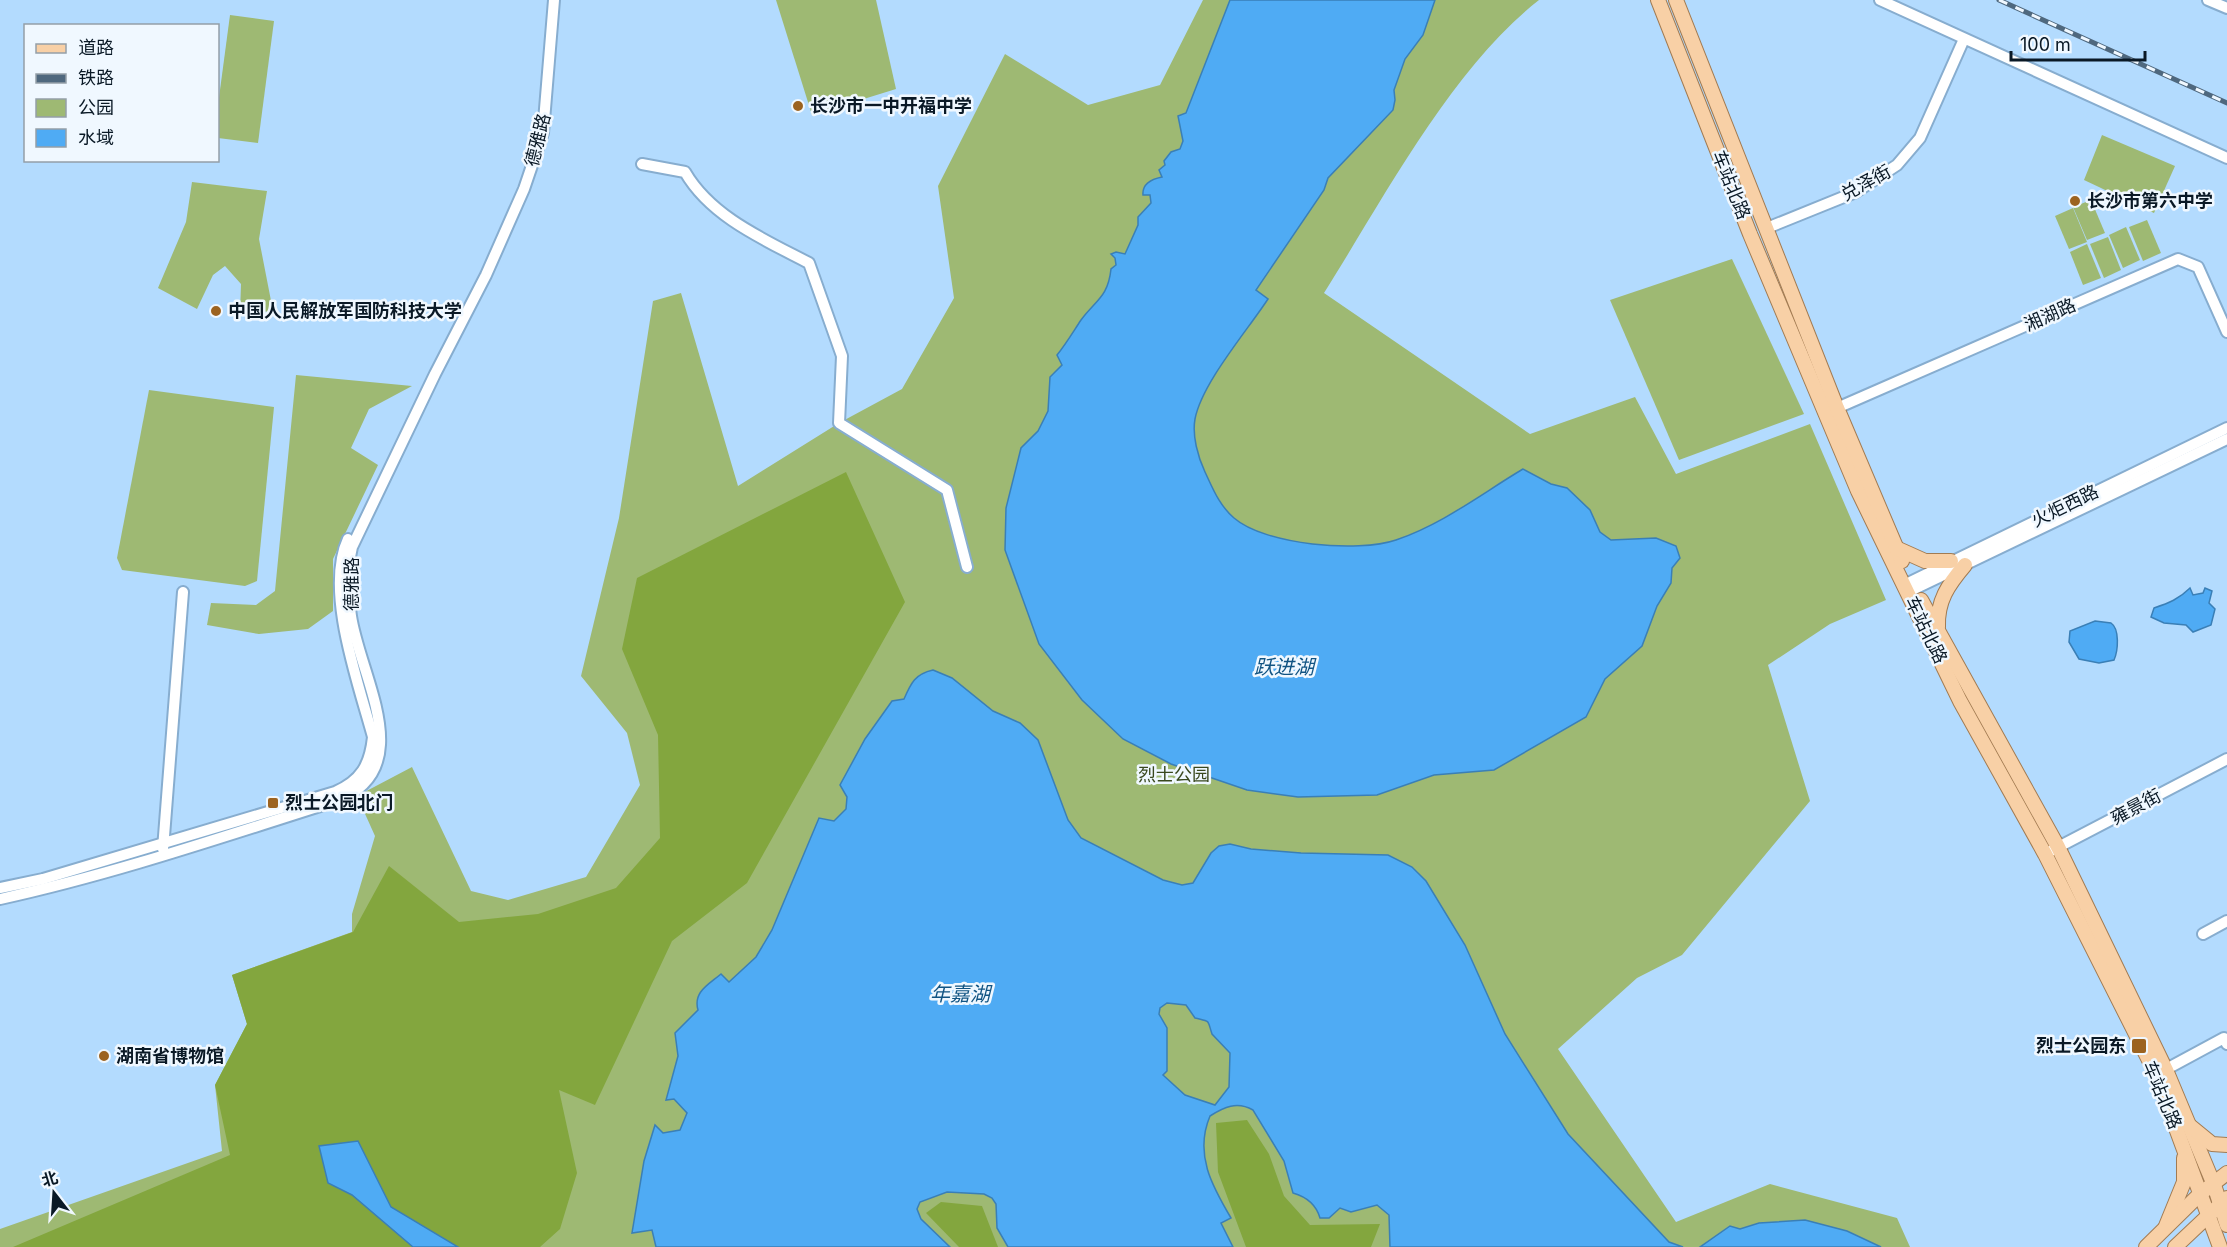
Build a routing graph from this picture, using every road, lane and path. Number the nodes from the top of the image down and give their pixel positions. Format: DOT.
graph roads {
  1 [pos="548,0"];
  2 [pos="554,0"];
  3 [pos="1658,0"];
  4 [pos="1676,0"];
  5 [pos="1880,0"];
  6 [pos="2208,0"];
  7 [pos="2227,8"];
  8 [pos="1964,39"];
  9 [pos="2227,158"];
  10 [pos="642,164"];
  11 [pos="1767,228"];
  12 [pos="2227,332"];
  13 [pos="1838,408"];
  14 [pos="2227,428"];
  15 [pos="2227,439"];
  16 [pos="1896,548"];
  17 [pos="1958,563"];
  18 [pos="967,567"];
  19 [pos="1910,587"];
  20 [pos="183,592"];
  21 [pos="1939,632"];
  22 [pos="2227,759"];
  23 [pos="163,850"];
  24 [pos="2051,851"];
  25 [pos="0,888"];
  26 [pos="0,899"];
  27 [pos="2227,921"];
  28 [pos="2203,934"];
  29 [pos="2227,1044"];
  30 [pos="2161,1072"];
  31 [pos="2189,1126"];
  32 [pos="2227,1145"];
  33 [pos="2184,1147"];
  34 [pos="2227,1173"];
  35 [pos="2214,1185"];
  36 [pos="2200,1194"];
  37 [pos="2223,1202"];
  38 [pos="2208,1219"];
  39 [pos="2227,1225"];
  40 [pos="2165,1229"];
  41 [pos="2146,1247"];
  42 [pos="2175,1247"];
  43 [pos="2220,1247"];
  1 -- 23 [label="street, 德雅路"];
  2 -- 23 [label="street, 德雅路"];
  3 -- 19 [label="main road, 车站北路"];
  4 -- 11 [label="main road, 车站北路"];
  5 -- 8 [label="street"];
  6 -- 7 [label="street"];
  8 -- 9 [label="street"];
  8 -- 11 [label="street, 兑泽街"];
  10 -- 18 [label="street"];
  11 -- 13 [label="main road, 车站北路"];
  12 -- 13 [label="street, 湘湖路"];
  13 -- 16 [label="main road, 车站北路"];
  14 -- 17 [label="street, 火炬西路"];
  15 -- 17 [label="street, 火炬西路"];
  16 -- 17 [label="main road"];
  16 -- 19 [label="main road, 车站北路"];
  17 -- 19 [label="street, 火炬西路"];
  17 -- 21 [label="main road"];
  19 -- 21 [label="main road, 车站北路"];
  19 -- 24 [label="main road, 车站北路"];
  20 -- 23 [label="street"];
  21 -- 24 [label="main road, 车站北路"];
  22 -- 24 [label="street, 雍景街"];
  23 -- 25 [label="street, 德雅路"];
  23 -- 26 [label="street, 德雅路"];
  24 -- 30 [label="main road, 车站北路"];
  27 -- 28 [label="street"];
  29 -- 30 [label="street"];
  30 -- 31 [label="main road, 车站北路"];
  30 -- 33 [label="main road, 车站北路"];
  31 -- 32 [label="main road"];
  31 -- 35 [label="main road, 车站北路"];
  33 -- 36 [label="main road, 车站北路"];
  33 -- 40 [label="main road"];
  34 -- 35 [label="main road"];
  35 -- 36 [label="main road"];
  35 -- 37 [label="main road, 车站北路"];
  36 -- 38 [label="main road, 车站北路"];
  36 -- 40 [label="main road"];
  37 -- 38 [label="main road"];
  37 -- 39 [label="main road, 车站北路"];
  38 -- 42 [label="main road"];
  38 -- 43 [label="main road, 车站北路"];
  40 -- 41 [label="main road"];
}
